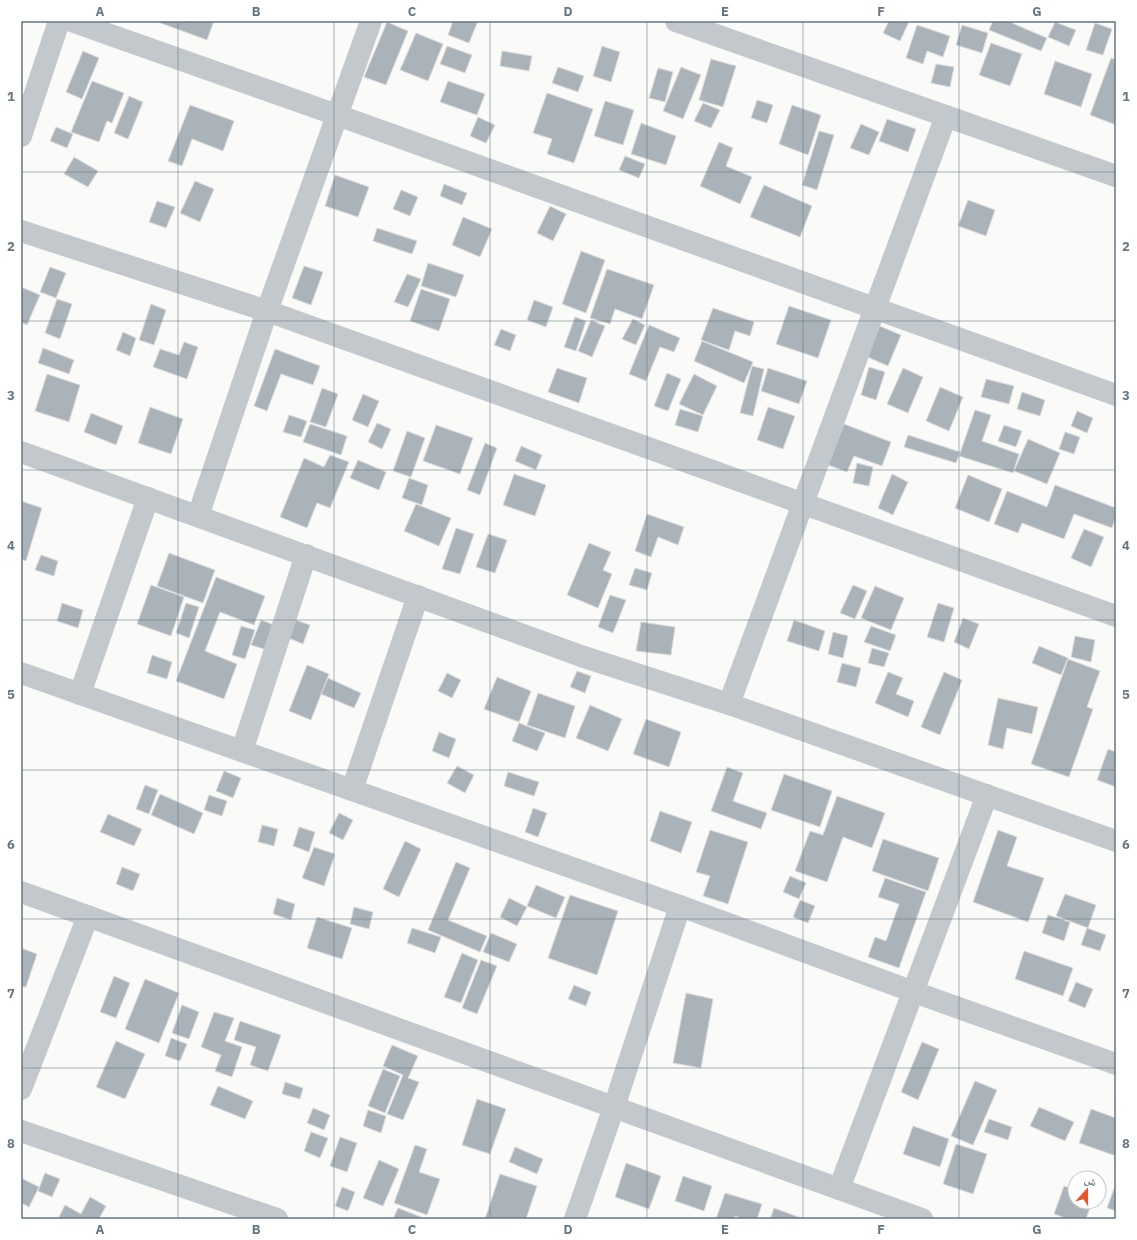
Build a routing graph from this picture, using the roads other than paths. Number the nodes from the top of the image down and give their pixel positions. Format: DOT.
graph roads {
  1 [pos="59,21"];
  2 [pos="71,21"];
  3 [pos="371,21"];
  4 [pos="676,21"];
  5 [pos="337,115"];
  6 [pos="946,116"];
  7 [pos="21,136"];
  8 [pos="1116,176"];
  9 [pos="21,231"];
  10 [pos="875,308"];
  11 [pos="267,311"];
  12 [pos="1116,395"];
  13 [pos="21,452"];
  14 [pos="148,498"];
  15 [pos="803,504"];
  16 [pos="198,516"];
  17 [pos="306,556"];
  18 [pos="418,596"];
  19 [pos="1116,616"];
  20 [pos="21,673"];
  21 [pos="80,694"];
  22 [pos="729,704"];
  23 [pos="242,751"];
  24 [pos="352,790"];
  25 [pos="987,795"];
  26 [pos="1116,841"];
  27 [pos="21,892"];
  28 [pos="680,906"];
  29 [pos="88,916"];
  30 [pos="914,992"];
  31 [pos="1116,1064"];
  32 [pos="21,1089"];
  33 [pos="614,1107"];
  34 [pos="21,1131"];
  35 [pos="839,1189"];
  36 [pos="277,1219"];
  37 [pos="575,1219"];
  38 [pos="922,1219"];
  1 -- 7 [label="street"];
  2 -- 5 [label="street"];
  3 -- 5 [label="street"];
  4 -- 6 [label="street"];
  5 -- 10 [label="street"];
  5 -- 11 [label="street"];
  6 -- 8 [label="street"];
  6 -- 10 [label="street"];
  9 -- 11 [label="street"];
  10 -- 12 [label="street"];
  10 -- 15 [label="street"];
  11 -- 15 [label="street"];
  11 -- 16 [label="street"];
  13 -- 14 [label="street"];
  14 -- 16 [label="street"];
  14 -- 21 [label="street"];
  15 -- 19 [label="street"];
  15 -- 22 [label="street"];
  16 -- 17 [label="street"];
  17 -- 18 [label="street"];
  17 -- 23 [label="street"];
  18 -- 22 [label="street"];
  18 -- 24 [label="street"];
  20 -- 21 [label="street"];
  21 -- 23 [label="street"];
  22 -- 25 [label="street"];
  23 -- 24 [label="street"];
  24 -- 28 [label="street"];
  25 -- 26 [label="street"];
  25 -- 30 [label="street"];
  27 -- 29 [label="street"];
  28 -- 30 [label="street"];
  28 -- 33 [label="street"];
  29 -- 32 [label="street"];
  29 -- 33 [label="street"];
  30 -- 31 [label="street"];
  30 -- 35 [label="street"];
  33 -- 35 [label="street"];
  33 -- 37 [label="street"];
  34 -- 36 [label="street"];
  35 -- 38 [label="street"];
}
